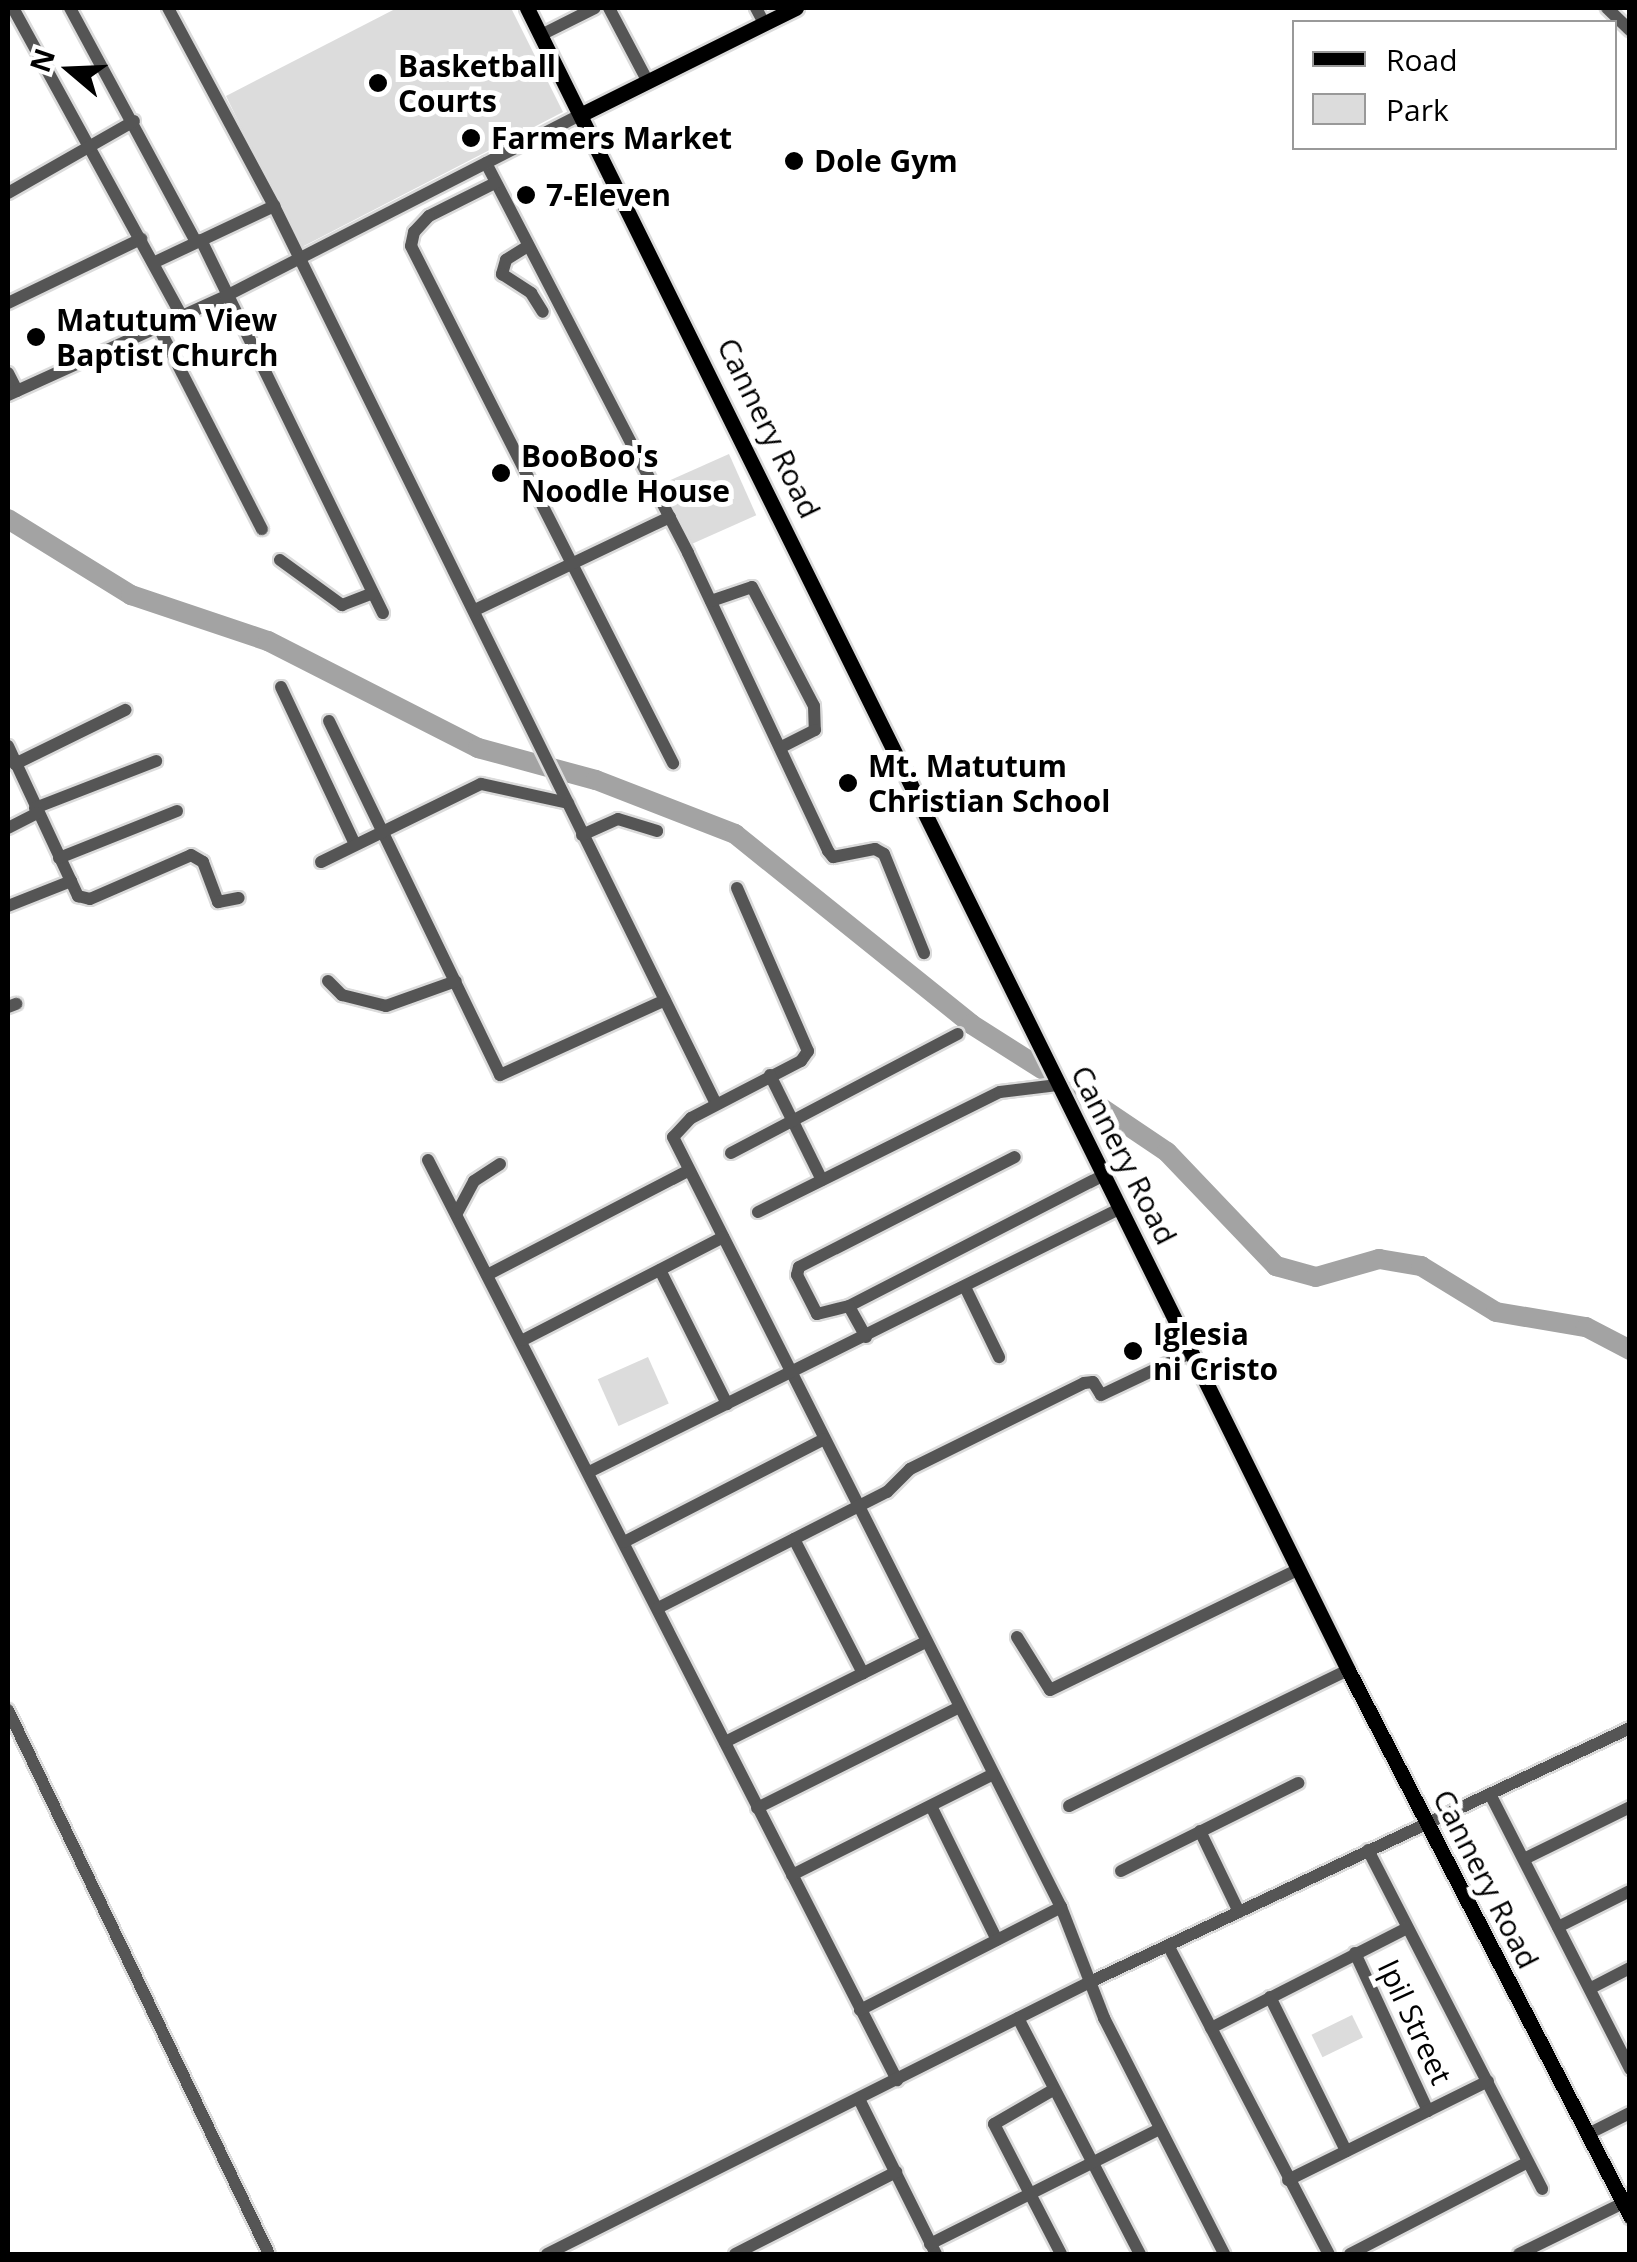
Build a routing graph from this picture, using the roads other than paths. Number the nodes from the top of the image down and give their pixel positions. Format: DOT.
graph roads {
  1 [pos="13,8"];
  2 [pos="70,8"];
  3 [pos="168,8"];
  4 [pos="526,8"];
  5 [pos="595,8"];
  6 [pos="609,8"];
  7 [pos="756,8"];
  8 [pos="796,8"];
  9 [pos="1608,8"];
  10 [pos="764,24"];
  11 [pos="1630,30"];
  12 [pos="541,35"];
  13 [pos="647,80"];
  14 [pos="582,114"];
  15 [pos="134,121"];
  16 [pos="89,151"];
  17 [pos="486,163"];
  18 [pos="495,183"];
  19 [pos="8,193"];
  20 [pos="274,206"];
  21 [pos="141,239"];
  22 [pos="198,241"];
  23 [pos="528,246"];
  24 [pos="300,258"];
  25 [pos="155,262"];
  26 [pos="226,296"];
  27 [pos="8,303"];
  28 [pos="543,312"];
  29 [pos="182,317"];
  30 [pos="159,328"];
  31 [pos="8,373"];
  32 [pos="12,393"];
  33 [pos="670,517"];
  34 [pos="262,529"];
  35 [pos="280,560"];
  36 [pos="573,563"];
  37 [pos="373,593"];
  38 [pos="711,601"];
  39 [pos="475,610"];
  40 [pos="383,613"];
  41 [pos="281,687"];
  42 [pos="125,710"];
  43 [pos="329,720"];
  44 [pos="8,746"];
  45 [pos="780,748"];
  46 [pos="156,760"];
  47 [pos="672,764"];
  48 [pos="14,771"];
  49 [pos="568,804"];
  50 [pos="177,810"];
  51 [pos="36,811"];
  52 [pos="8,828"];
  53 [pos="657,831"];
  54 [pos="380,832"];
  55 [pos="582,835"];
  56 [pos="355,844"];
  57 [pos="59,858"];
  58 [pos="321,862"];
  59 [pos="71,882"];
  60 [pos="738,888"];
  61 [pos="239,898"];
  62 [pos="8,906"];
  63 [pos="924,953"];
  64 [pos="328,980"];
  65 [pos="456,981"];
  66 [pos="664,1000"];
  67 [pos="958,1034"];
  68 [pos="770,1075"];
  69 [pos="1058,1084"];
  70 [pos="716,1104"];
  71 [pos="792,1120"];
  72 [pos="731,1153"];
  73 [pos="1015,1157"];
  74 [pos="428,1160"];
  75 [pos="500,1164"];
  76 [pos="688,1171"];
  77 [pos="1104,1174"];
  78 [pos="822,1180"];
  79 [pos="1121,1208"];
  80 [pos="758,1212"];
  81 [pos="457,1213"];
  82 [pos="723,1238"];
  83 [pos="660,1270"];
  84 [pos="490,1274"];
  85 [pos="965,1287"];
  86 [pos="848,1306"];
  87 [pos="866,1338"];
  88 [pos="523,1340"];
  89 [pos="1192,1352"];
  90 [pos="999,1357"];
  91 [pos="791,1372"];
  92 [pos="727,1404"];
  93 [pos="824,1439"];
  94 [pos="590,1471"];
  95 [pos="859,1506"];
  96 [pos="794,1539"];
  97 [pos="624,1542"];
  98 [pos="1298,1569"];
  99 [pos="658,1608"];
  100 [pos="1016,1637"];
  101 [pos="926,1642"];
  102 [pos="1348,1670"];
  103 [pos="863,1673"];
  104 [pos="958,1708"];
  105 [pos="8,1710"];
  106 [pos="1630,1728"];
  107 [pos="725,1742"];
  108 [pos="992,1775"];
  109 [pos="1298,1783"];
  110 [pos="1490,1794"];
  111 [pos="931,1806"];
  112 [pos="1069,1806"];
  113 [pos="1630,1807"];
  114 [pos="757,1808"];
  115 [pos="1425,1822"];
  116 [pos="1200,1831"];
  117 [pos="1368,1850"];
  118 [pos="1524,1859"];
  119 [pos="1121,1871"];
  120 [pos="792,1874"];
  121 [pos="1630,1891"];
  122 [pos="1060,1907"];
  123 [pos="1240,1912"];
  124 [pos="1558,1926"];
  125 [pos="1407,1928"];
  126 [pos="997,1940"];
  127 [pos="1169,1947"];
  128 [pos="1355,1953"];
  129 [pos="1630,1968"];
  130 [pos="1090,1982"];
  131 [pos="1590,1988"];
  132 [pos="1270,1998"];
  133 [pos="860,2010"];
  134 [pos="1018,2018"];
  135 [pos="1211,2028"];
  136 [pos="1630,2069"];
  137 [pos="898,2080"];
  138 [pos="1488,2081"];
  139 [pos="1053,2090"];
  140 [pos="859,2099"];
  141 [pos="1428,2111"];
  142 [pos="1630,2114"];
  143 [pos="1160,2129"];
  144 [pos="1588,2134"];
  145 [pos="1346,2151"];
  146 [pos="1093,2158"];
  147 [pos="1528,2162"];
  148 [pos="896,2172"];
  149 [pos="1288,2180"];
  150 [pos="1542,2190"];
  151 [pos="1029,2191"];
  152 [pos="1626,2209"];
  153 [pos="933,2249"];
  154 [pos="270,2254"];
  155 [pos="547,2254"];
  156 [pos="735,2254"];
  157 [pos="1061,2254"];
  158 [pos="1140,2254"];
  159 [pos="1224,2254"];
  160 [pos="1329,2254"];
  161 [pos="1350,2254"];
  162 [pos="1519,2254"];
  1 -- 16 [label="street"];
  2 -- 15 [label="street"];
  3 -- 20 [label="street"];
  4 -- 12 [label="main road, Cannery Road"];
  5 -- 12 [label="street"];
  6 -- 13 [label="street"];
  7 -- 10 [label="street"];
  8 -- 10 [label="main road"];
  9 -- 11 [label="street"];
  10 -- 13 [label="main road"];
  12 -- 14 [label="main road, Cannery Road"];
  13 -- 14 [label="main road"];
  14 -- 17 [label="street"];
  14 -- 69 [label="main road, Cannery Road"];
  15 -- 16 [label="street"];
  15 -- 22 [label="street"];
  16 -- 19 [label="street"];
  16 -- 21 [label="street"];
  17 -- 18 [label="street"];
  17 -- 24 [label="street"];
  18 -- 23 [label="street"];
  18 -- 36 [label="street"];
  20 -- 22 [label="street"];
  20 -- 24 [label="street"];
  21 -- 25 [label="street"];
  21 -- 27 [label="street"];
  22 -- 25 [label="street"];
  22 -- 26 [label="street"];
  23 -- 28 [label="street"];
  23 -- 33 [label="street"];
  24 -- 26 [label="street"];
  24 -- 39 [label="street"];
  25 -- 29 [label="street"];
  26 -- 29 [label="street"];
  26 -- 37 [label="street"];
  29 -- 30 [label="street"];
  30 -- 32 [label="street"];
  30 -- 34 [label="street"];
  31 -- 32 [label="street"];
  33 -- 36 [label="street"];
  33 -- 38 [label="street"];
  35 -- 37 [label="street"];
  36 -- 39 [label="street"];
  36 -- 47 [label="street"];
  37 -- 40 [label="street"];
  38 -- 45 [label="street"];
  38 -- 45 [label="street"];
  39 -- 49 [label="street"];
  41 -- 56 [label="street"];
  42 -- 48 [label="street"];
  43 -- 54 [label="street"];
  44 -- 48 [label="street"];
  45 -- 63 [label="street"];
  46 -- 51 [label="street"];
  48 -- 51 [label="street"];
  49 -- 54 [label="street"];
  49 -- 55 [label="street"];
  50 -- 57 [label="street"];
  51 -- 52 [label="street"];
  51 -- 57 [label="street"];
  53 -- 55 [label="street"];
  54 -- 56 [label="street"];
  54 -- 65 [label="street"];
  55 -- 66 [label="street"];
  56 -- 58 [label="street"];
  57 -- 59 [label="street"];
  59 -- 61 [label="street"];
  59 -- 62 [label="street"];
  60 -- 68 [label="street"];
  64 -- 65 [label="street"];
  65 -- 66 [label="street"];
  66 -- 70 [label="street"];
  67 -- 71 [label="street"];
  68 -- 70 [label="street"];
  68 -- 71 [label="street"];
  69 -- 77 [label="main road, Cannery Road"];
  69 -- 78 [label="street"];
  70 -- 76 [label="street"];
  71 -- 72 [label="street"];
  71 -- 78 [label="street"];
  73 -- 86 [label="street"];
  74 -- 81 [label="street"];
  75 -- 81 [label="street"];
  76 -- 82 [label="street"];
  76 -- 84 [label="street"];
  77 -- 79 [label="main road, Cannery Road"];
  77 -- 86 [label="street"];
  78 -- 80 [label="street"];
  79 -- 85 [label="street"];
  79 -- 89 [label="main road, Cannery Road"];
  81 -- 84 [label="street"];
  82 -- 83 [label="street"];
  82 -- 91 [label="street"];
  83 -- 88 [label="street"];
  83 -- 92 [label="street"];
  84 -- 88 [label="street"];
  85 -- 87 [label="street"];
  85 -- 90 [label="street"];
  86 -- 87 [label="street"];
  87 -- 91 [label="street"];
  88 -- 94 [label="street"];
  89 -- 95 [label="street"];
  89 -- 98 [label="main road, Cannery Road"];
  91 -- 92 [label="street"];
  91 -- 93 [label="street"];
  92 -- 94 [label="street"];
  93 -- 95 [label="street"];
  93 -- 97 [label="street"];
  94 -- 97 [label="street"];
  95 -- 96 [label="street"];
  95 -- 101 [label="street"];
  96 -- 99 [label="street"];
  96 -- 103 [label="street"];
  97 -- 99 [label="street"];
  98 -- 100 [label="street"];
  98 -- 102 [label="main road, Cannery Road"];
  99 -- 107 [label="street"];
  101 -- 103 [label="street"];
  101 -- 104 [label="street"];
  102 -- 112 [label="street"];
  102 -- 115 [label="main road, Cannery Road"];
  103 -- 107 [label="street"];
  104 -- 108 [label="street"];
  104 -- 114 [label="street"];
  105 -- 154 [label="street"];
  106 -- 110 [label="street"];
  107 -- 114 [label="street"];
  108 -- 111 [label="street"];
  108 -- 122 [label="street"];
  109 -- 116 [label="street"];
  110 -- 115 [label="street"];
  110 -- 118 [label="street"];
  111 -- 120 [label="street"];
  111 -- 126 [label="street"];
  113 -- 118 [label="street"];
  114 -- 120 [label="street"];
  115 -- 117 [label="street"];
  115 -- 144 [label="main road, Cannery Road"];
  116 -- 119 [label="street"];
  116 -- 123 [label="street"];
  117 -- 123 [label="street"];
  117 -- 125 [label="street"];
  118 -- 124 [label="street"];
  120 -- 133 [label="street"];
  121 -- 124 [label="street"];
  122 -- 126 [label="street"];
  122 -- 130 [label="street"];
  123 -- 127 [label="street"];
  124 -- 131 [label="street"];
  125 -- 128 [label="street"];
  125 -- 138 [label="street"];
  126 -- 133 [label="street"];
  127 -- 130 [label="street"];
  127 -- 135 [label="street"];
  128 -- 132 [label="street"];
  128 -- 141 [label="street, Ipil Street"];
  129 -- 131 [label="street"];
  130 -- 134 [label="street"];
  130 -- 143 [label="street"];
  131 -- 136 [label="street"];
  132 -- 135 [label="street"];
  132 -- 145 [label="street"];
  133 -- 137 [label="street"];
  134 -- 137 [label="street"];
  134 -- 139 [label="street"];
  135 -- 149 [label="street"];
  137 -- 140 [label="street"];
  138 -- 141 [label="street"];
  138 -- 147 [label="street"];
  139 -- 146 [label="street"];
  139 -- 151 [label="street"];
  140 -- 148 [label="street"];
  140 -- 155 [label="street"];
  141 -- 145 [label="street"];
  142 -- 144 [label="street"];
  143 -- 146 [label="street"];
  143 -- 159 [label="street"];
  144 -- 152 [label="main road, Cannery Road"];
  145 -- 149 [label="street"];
  146 -- 151 [label="street"];
  146 -- 158 [label="street"];
  147 -- 150 [label="street"];
  147 -- 161 [label="street"];
  148 -- 153 [label="street"];
  148 -- 156 [label="street"];
  149 -- 160 [label="street"];
  151 -- 153 [label="street"];
  151 -- 157 [label="street"];
  152 -- 162 [label="street"];
}
